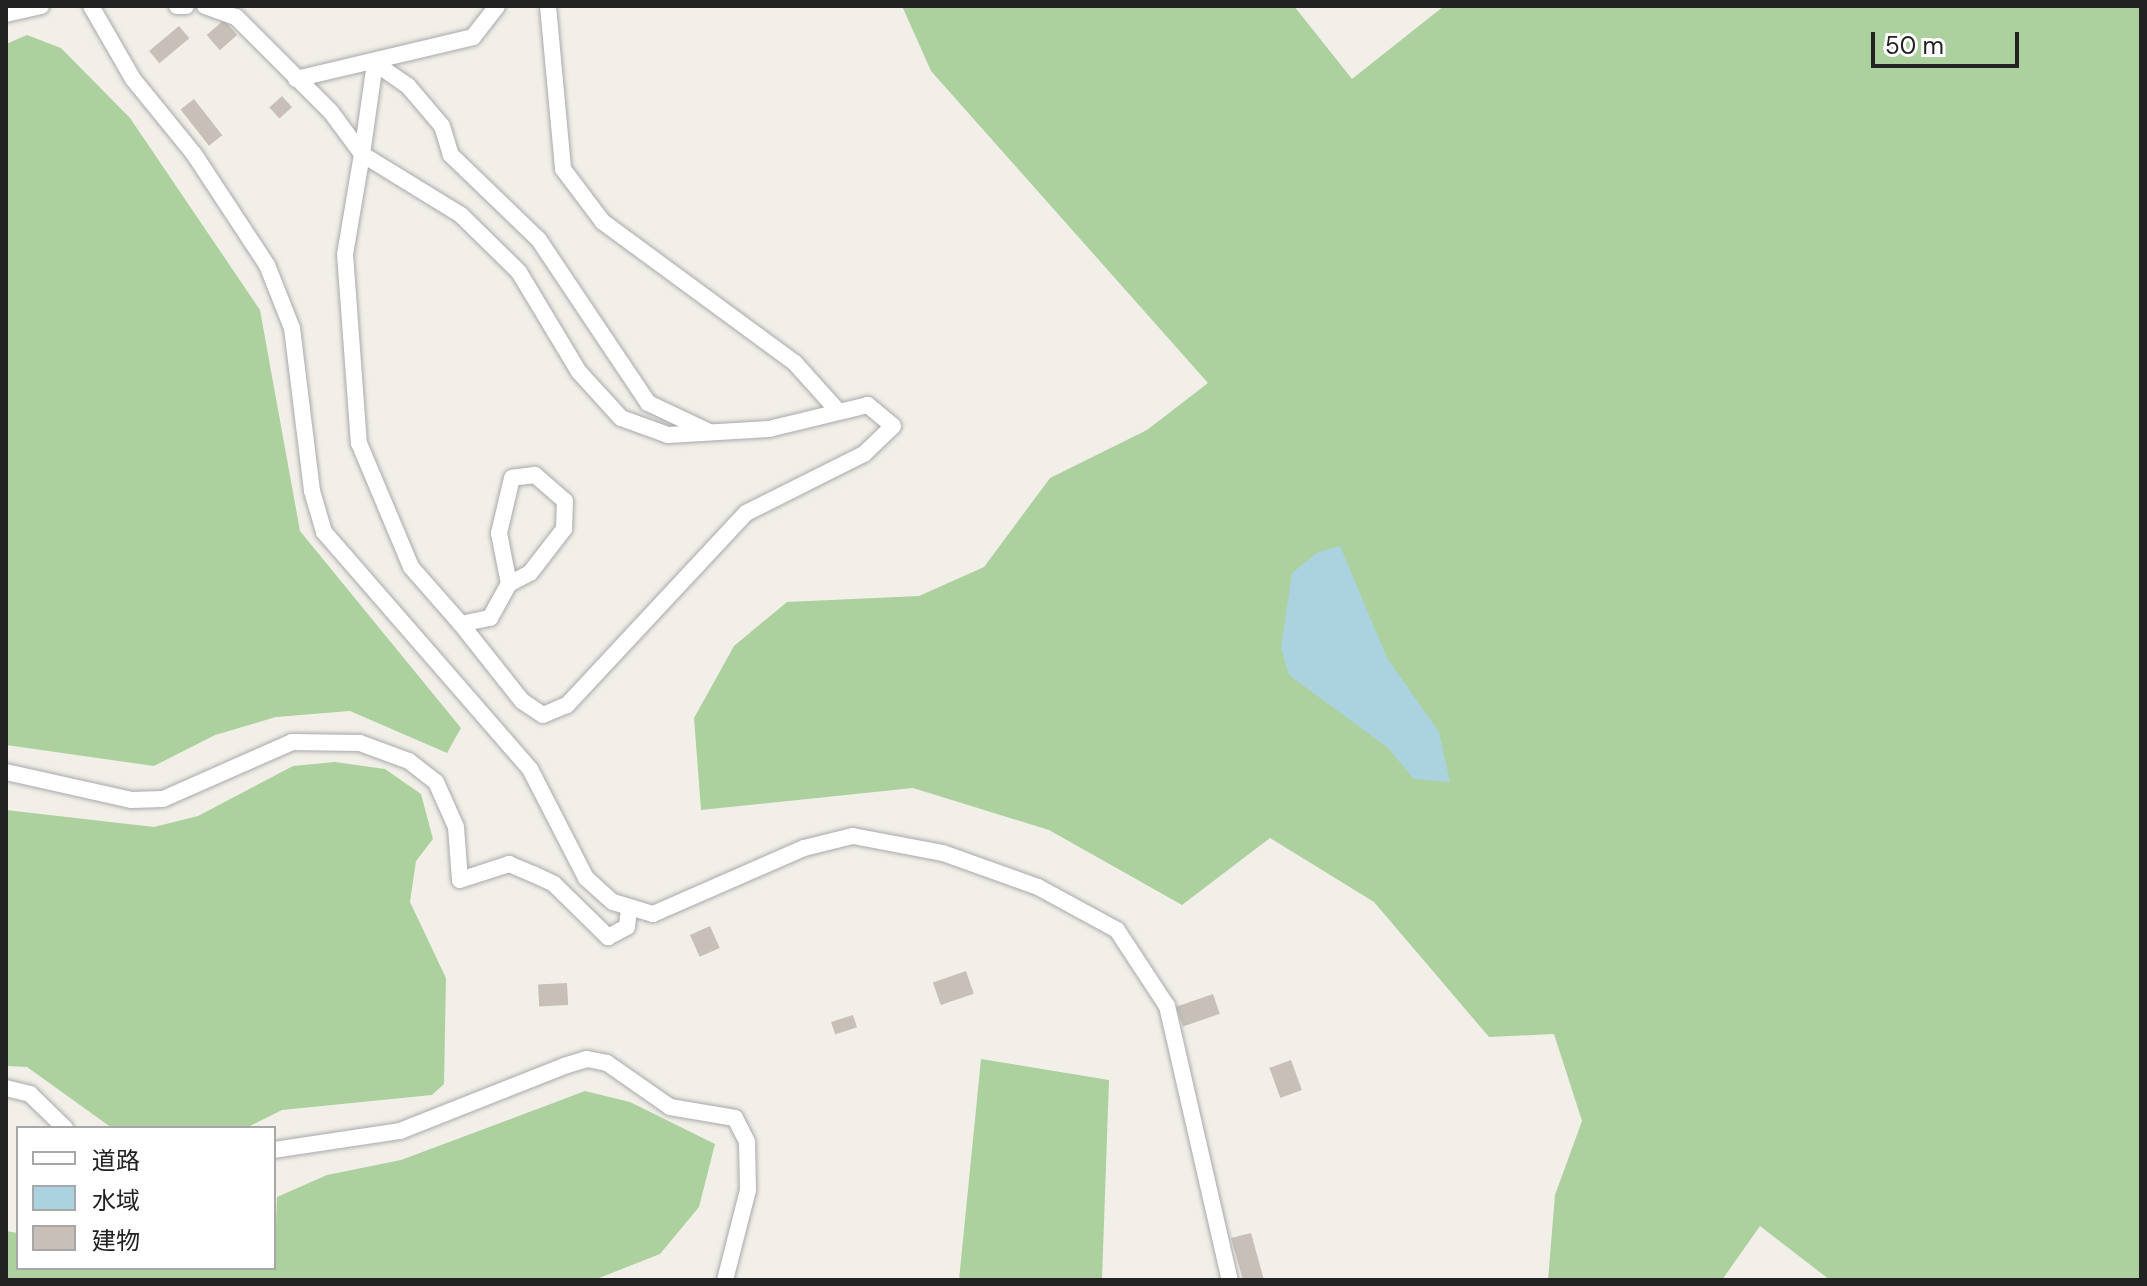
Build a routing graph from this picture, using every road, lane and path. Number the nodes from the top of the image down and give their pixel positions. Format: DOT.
graph roads {
  1 [pos="41,6"];
  2 [pos="91,6"];
  3 [pos="177,6"];
  4 [pos="186,6"];
  5 [pos="205,6"];
  6 [pos="497,6"];
  7 [pos="548,6"];
  8 [pos="6,14"];
  9 [pos="375,63"];
  10 [pos="296,79"];
  11 [pos="362,154"];
  12 [pos="838,411"];
  13 [pos="709,432"];
  14 [pos="509,584"];
  15 [pos="461,624"];
  16 [pos="6,772"];
  17 [pos="629,909"];
  18 [pos="6,1088"];
  19 [pos="63,1126"];
  20 [pos="276,1150"];
  21 [pos="725,1280"];
  22 [pos="1230,1280"];
  1 -- 8 [label="street"];
  2 -- 17 [label="street"];
  3 -- 4 [label="street"];
  5 -- 10 [label="street"];
  6 -- 9 [label="street"];
  7 -- 12 [label="street"];
  9 -- 10 [label="street"];
  9 -- 11 [label="street"];
  9 -- 13 [label="street"];
  10 -- 11 [label="street"];
  11 -- 13 [label="street"];
  11 -- 15 [label="street"];
  12 -- 13 [label="street"];
  12 -- 15 [label="street"];
  14 -- 14 [label="street"];
  14 -- 15 [label="street"];
  16 -- 17 [label="street"];
  17 -- 22 [label="street"];
  18 -- 19 [label="street"];
  20 -- 21 [label="street"];
}
